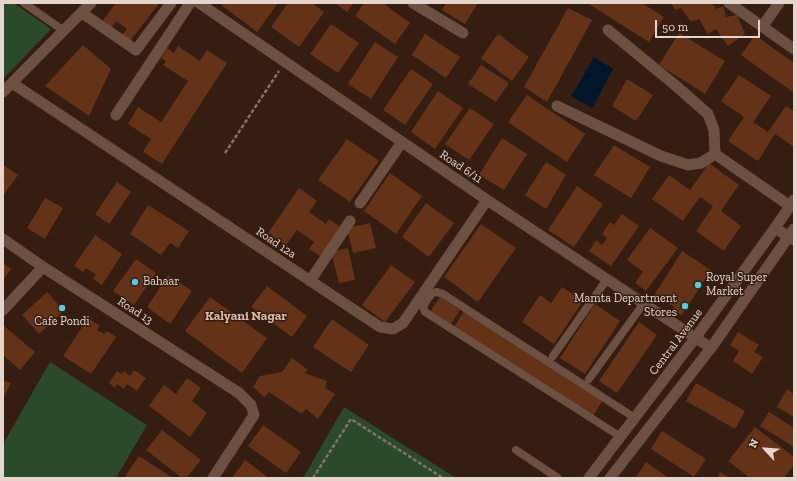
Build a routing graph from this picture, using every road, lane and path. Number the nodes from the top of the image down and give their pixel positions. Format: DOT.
graph roads {
  1 [pos="24,3"];
  2 [pos="91,3"];
  3 [pos="171,3"];
  4 [pos="190,3"];
  5 [pos="199,3"];
  6 [pos="413,3"];
  7 [pos="729,3"];
  8 [pos="779,3"];
  9 [pos="426,6"];
  10 [pos="82,13"];
  11 [pos="762,27"];
  12 [pos="608,30"];
  13 [pos="64,31"];
  14 [pos="463,33"];
  15 [pos="794,49"];
  16 [pos="285,62"];
  17 [pos="12,82"];
  18 [pos="3,92"];
  19 [pos="557,106"];
  20 [pos="116,114"];
  21 [pos="402,142"];
  22 [pos="225,153"];
  23 [pos="715,154"];
  24 [pos="488,200"];
  25 [pos="360,203"];
  26 [pos="792,203"];
  27 [pos="350,221"];
  28 [pos="775,228"];
  29 [pos="792,235"];
  30 [pos="3,239"];
  31 [pos="43,267"];
  32 [pos="607,279"];
  33 [pos="310,281"];
  34 [pos="644,303"];
  35 [pos="3,310"];
  36 [pos="696,337"];
  37 [pos="711,348"];
  38 [pos="553,356"];
  39 [pos="589,379"];
  40 [pos="635,418"];
  41 [pos="621,437"];
  42 [pos="516,450"];
  43 [pos="213,478"];
  44 [pos="312,478"];
  45 [pos="443,478"];
  46 [pos="558,478"];
  47 [pos="589,478"];
  48 [pos="610,478"];
  1 -- 13 [label="lane"];
  2 -- 10 [label="street"];
  3 -- 10 [label="street"];
  4 -- 20 [label="street"];
  5 -- 16 [label="street, Road 6/11"];
  6 -- 9 [label="street"];
  7 -- 11 [label="street"];
  8 -- 11 [label="street"];
  9 -- 14 [label="street"];
  10 -- 13 [label="street"];
  11 -- 15 [label="street"];
  12 -- 23 [label="street"];
  13 -- 17 [label="street"];
  16 -- 21 [label="street, Road 6/11"];
  16 -- 22 [label="path"];
  17 -- 18 [label="street"];
  17 -- 33 [label="street, Road 12a"];
  19 -- 23 [label="street"];
  21 -- 24 [label="street, Road 6/11"];
  21 -- 25 [label="street"];
  23 -- 26 [label="street"];
  24 -- 32 [label="street, Road 6/11"];
  24 -- 33 [label="street, Road 12a"];
  26 -- 28 [label="street, Central Avenue"];
  27 -- 33 [label="street"];
  28 -- 29 [label="street"];
  28 -- 36 [label="street, Central Avenue"];
  29 -- 37 [label="street"];
  30 -- 31 [label="street, Road 13"];
  31 -- 35 [label="street"];
  31 -- 43 [label="street, Road 13"];
  32 -- 34 [label="street, Road 6/11"];
  32 -- 38 [label="lane"];
  34 -- 36 [label="street, Road 6/11"];
  34 -- 39 [label="lane"];
  36 -- 37 [label="street, Road 6/11"];
  36 -- 40 [label="street, Central Avenue"];
  37 -- 48 [label="street"];
  40 -- 41 [label="street, Central Avenue"];
  40 -- 41 [label="lane"];
  41 -- 47 [label="street, Central Avenue"];
  42 -- 46 [label="lane"];
  44 -- 45 [label="path"];
}
